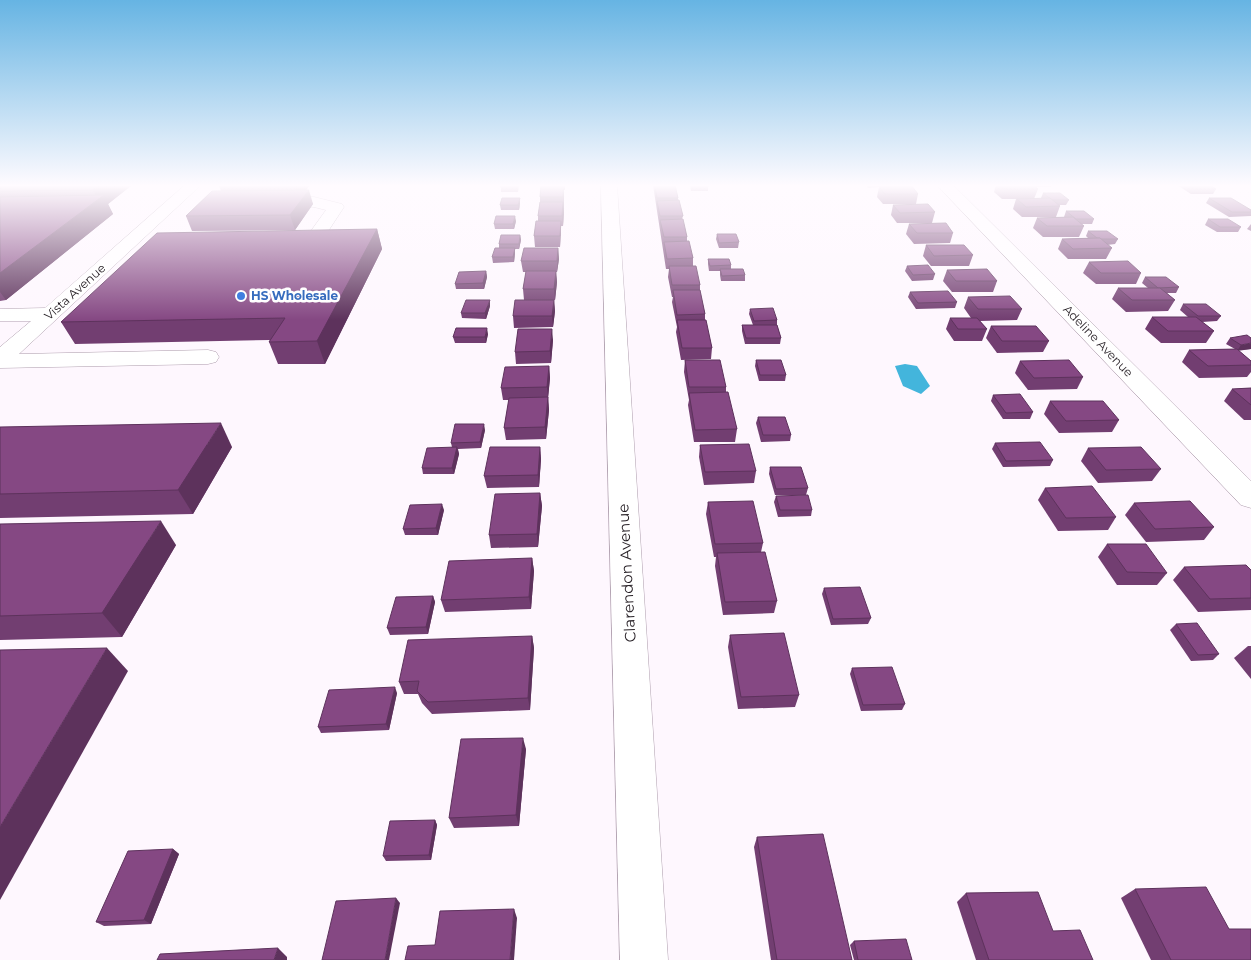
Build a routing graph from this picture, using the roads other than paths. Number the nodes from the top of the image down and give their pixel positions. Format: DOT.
graph roads {
  1 [pos="144,230"];
  2 [pos="321,230"];
  3 [pos="611,230"];
  4 [pos="988,230"];
  5 [pos="318,235"];
  6 [pos="337,235"];
  7 [pos="298,236"];
  8 [pos="136,237"];
  9 [pos="164,237"];
  10 [pos="50,314"];
  11 [pos="0,315"];
  12 [pos="208,357"];
  13 [pos="0,360"];
  14 [pos="1251,498"];
  15 [pos="644,960"];
  1 -- 8 [label="street, Vista Avenue"];
  2 -- 5 [label="street"];
  3 -- 15 [label="street, Clarendon Avenue"];
  4 -- 14 [label="street, Adeline Avenue"];
  5 -- 6 [label="street"];
  5 -- 7 [label="street"];
  8 -- 9 [label="street"];
  8 -- 10 [label="street, Vista Avenue"];
  10 -- 11 [label="street"];
  10 -- 13 [label="street, Vista Avenue"];
  12 -- 13 [label="street"];
}
